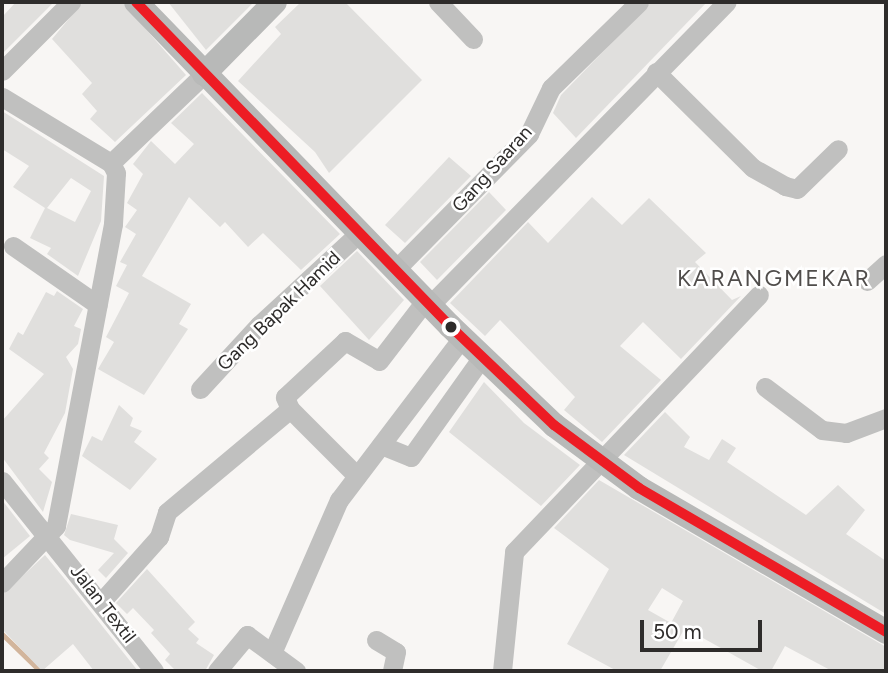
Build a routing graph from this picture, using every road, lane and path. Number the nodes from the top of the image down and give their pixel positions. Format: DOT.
graph roads {
  1 [pos="71,2"];
  2 [pos="136,2"];
  3 [pos="275,2"];
  4 [pos="438,2"];
  5 [pos="639,2"];
  6 [pos="727,2"];
  7 [pos="473,39"];
  8 [pos="2,71"];
  9 [pos="656,72"];
  10 [pos="204,74"];
  11 [pos="2,97"];
  12 [pos="838,149"];
  13 [pos="111,163"];
  14 [pos="359,233"];
  15 [pos="13,246"];
  16 [pos="886,264"];
  17 [pos="395,270"];
  18 [pos="867,281"];
  19 [pos="759,295"];
  20 [pos="428,303"];
  21 [pos="98,305"];
  22 [pos="462,338"];
  23 [pos="482,357"];
  24 [pos="765,387"];
  25 [pos="200,389"];
  26 [pos="290,409"];
  27 [pos="886,418"];
  28 [pos="381,445"];
  29 [pos="598,459"];
  30 [pos="357,476"];
  31 [pos="2,481"];
  32 [pos="50,538"];
  33 [pos="2,583"];
  34 [pos="102,601"];
  35 [pos="886,632"];
  36 [pos="376,640"];
  37 [pos="272,653"];
  38 [pos="154,671"];
  39 [pos="217,671"];
  40 [pos="296,671"];
  41 [pos="392,671"];
  42 [pos="502,671"];
  1 -- 8 [label="street"];
  2 -- 10 [label="main road"];
  3 -- 10 [label="main road"];
  4 -- 7 [label="street"];
  5 -- 17 [label="street, Gang Saaran"];
  6 -- 9 [label="street"];
  9 -- 12 [label="street"];
  9 -- 20 [label="street"];
  10 -- 13 [label="street"];
  10 -- 14 [label="main road"];
  11 -- 13 [label="street"];
  13 -- 21 [label="street"];
  14 -- 17 [label="main road"];
  14 -- 25 [label="street, Gang Bapak Hamid"];
  15 -- 21 [label="street"];
  16 -- 18 [label="street"];
  17 -- 20 [label="main road"];
  19 -- 29 [label="street"];
  20 -- 22 [label="main road"];
  20 -- 26 [label="street"];
  21 -- 32 [label="street"];
  22 -- 23 [label="main road"];
  22 -- 28 [label="street"];
  23 -- 28 [label="street"];
  23 -- 29 [label="main road"];
  24 -- 27 [label="street"];
  26 -- 30 [label="street"];
  26 -- 34 [label="street"];
  28 -- 30 [label="street"];
  29 -- 35 [label="main road"];
  29 -- 42 [label="street"];
  30 -- 37 [label="street"];
  31 -- 32 [label="street, Jalan Textil"];
  32 -- 33 [label="street"];
  32 -- 34 [label="street, Jalan Textil"];
  34 -- 38 [label="street, Jalan Textil"];
  36 -- 41 [label="street"];
  37 -- 39 [label="street"];
  37 -- 40 [label="street"];
}
